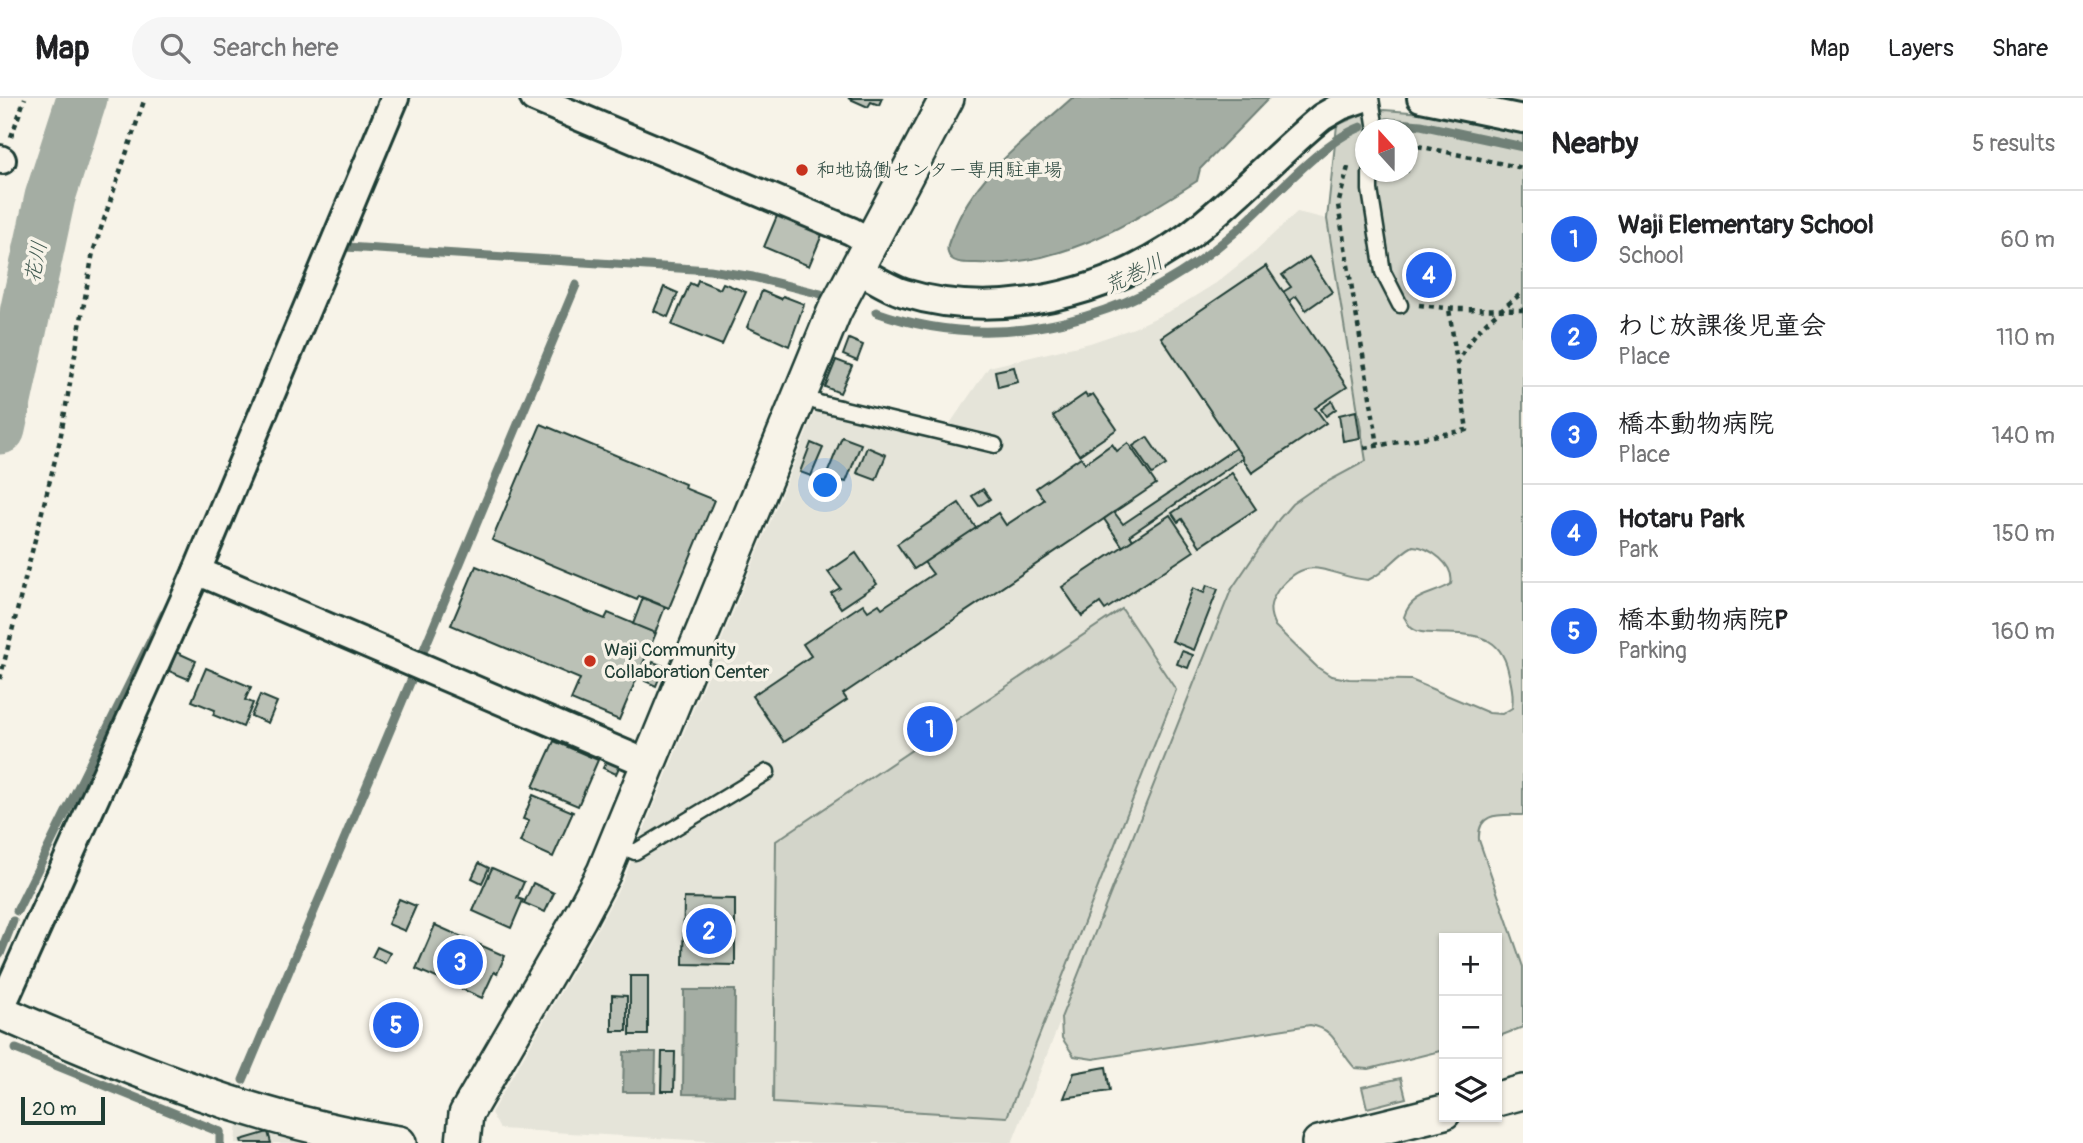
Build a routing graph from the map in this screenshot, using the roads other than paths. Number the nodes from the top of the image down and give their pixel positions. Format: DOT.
graph roads {
  1 [pos="395,98"];
  2 [pos="534,98"];
  3 [pos="947,98"];
  4 [pos="1364,98"];
  5 [pos="1371,98"];
  6 [pos="1421,98"];
  7 [pos="1374,119"];
  8 [pos="1523,119"];
  9 [pos="1370,182"];
  10 [pos="864,255"];
  11 [pos="1401,306"];
  12 [pos="800,395"];
  13 [pos="995,445"];
  14 [pos="197,571"];
  15 [pos="649,764"];
  16 [pos="767,772"];
  17 [pos="616,844"];
  18 [pos="0,1011"];
  19 [pos="1523,1092"];
  20 [pos="1502,1098"];
  21 [pos="1439,1113"];
  22 [pos="399,1143"];
  23 [pos="463,1143"];
  24 [pos="1319,1143"];
  1 -- 14 [label="street"];
  2 -- 10 [label="street"];
  3 -- 10 [label="street"];
  4 -- 10 [label="street"];
  5 -- 7 [label="lane"];
  6 -- 8 [label="street"];
  9 -- 11 [label="lane"];
  10 -- 12 [label="street"];
  12 -- 13 [label="lane"];
  12 -- 15 [label="street"];
  14 -- 15 [label="street"];
  14 -- 18 [label="street"];
  15 -- 17 [label="street"];
  16 -- 17 [label="lane"];
  17 -- 23 [label="street"];
  18 -- 22 [label="street"];
  19 -- 20 [label="street"];
  21 -- 24 [label="street"];
}
